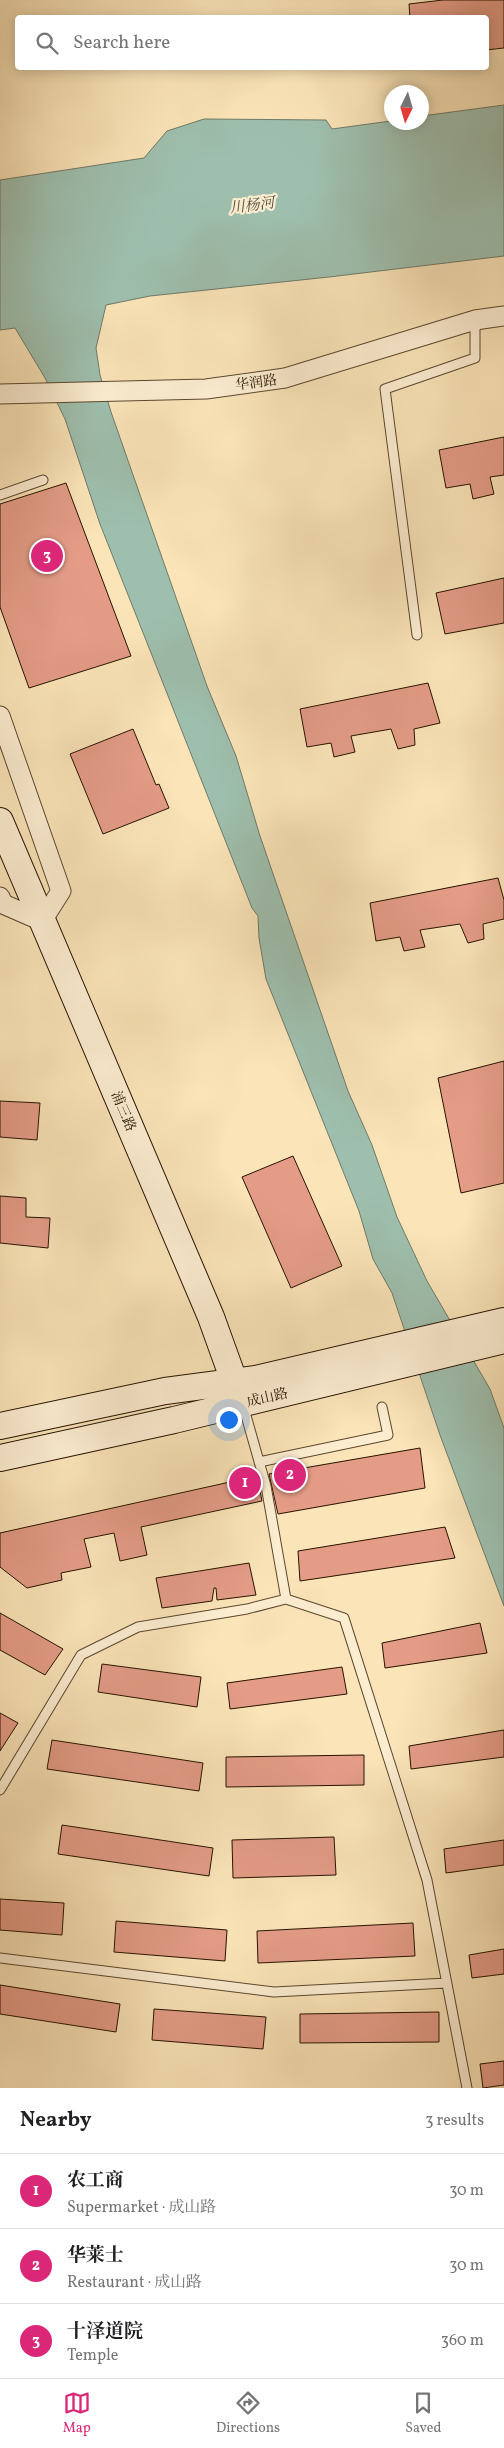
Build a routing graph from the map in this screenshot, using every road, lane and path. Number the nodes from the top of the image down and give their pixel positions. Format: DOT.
graph roads {
  1 [pos="504,316"];
  2 [pos="475,320"];
  3 [pos="0,394"];
  4 [pos="43,480"];
  5 [pos="0,495"];
  6 [pos="417,635"];
  7 [pos="0,716"];
  8 [pos="0,821"];
  9 [pos="0,897"];
  10 [pos="42,921"];
  11 [pos="495,1333"];
  12 [pos="239,1392"];
  13 [pos="382,1407"];
  14 [pos="0,1426"];
  15 [pos="0,1458"];
  16 [pos="259,1462"];
  17 [pos="286,1598"];
  18 [pos="0,1790"];
  19 [pos="0,1958"];
  20 [pos="447,1983"];
  21 [pos="467,2088"];
  1 -- 2 [label="street, 华润路"];
  2 -- 3 [label="street, 华润路"];
  2 -- 6 [label="lane"];
  4 -- 5 [label="lane"];
  7 -- 10 [label="street"];
  8 -- 10 [label="main road, 浦三路"];
  9 -- 10 [label="street"];
  10 -- 12 [label="main road, 浦三路"];
  11 -- 12 [label="main road, 成山路"];
  12 -- 14 [label="main road, 成山路"];
  12 -- 15 [label="main road, 成山路"];
  12 -- 16 [label="lane"];
  13 -- 16 [label="lane"];
  16 -- 17 [label="lane"];
  17 -- 18 [label="lane"];
  17 -- 20 [label="lane"];
  19 -- 20 [label="lane"];
  20 -- 21 [label="lane"];
}
